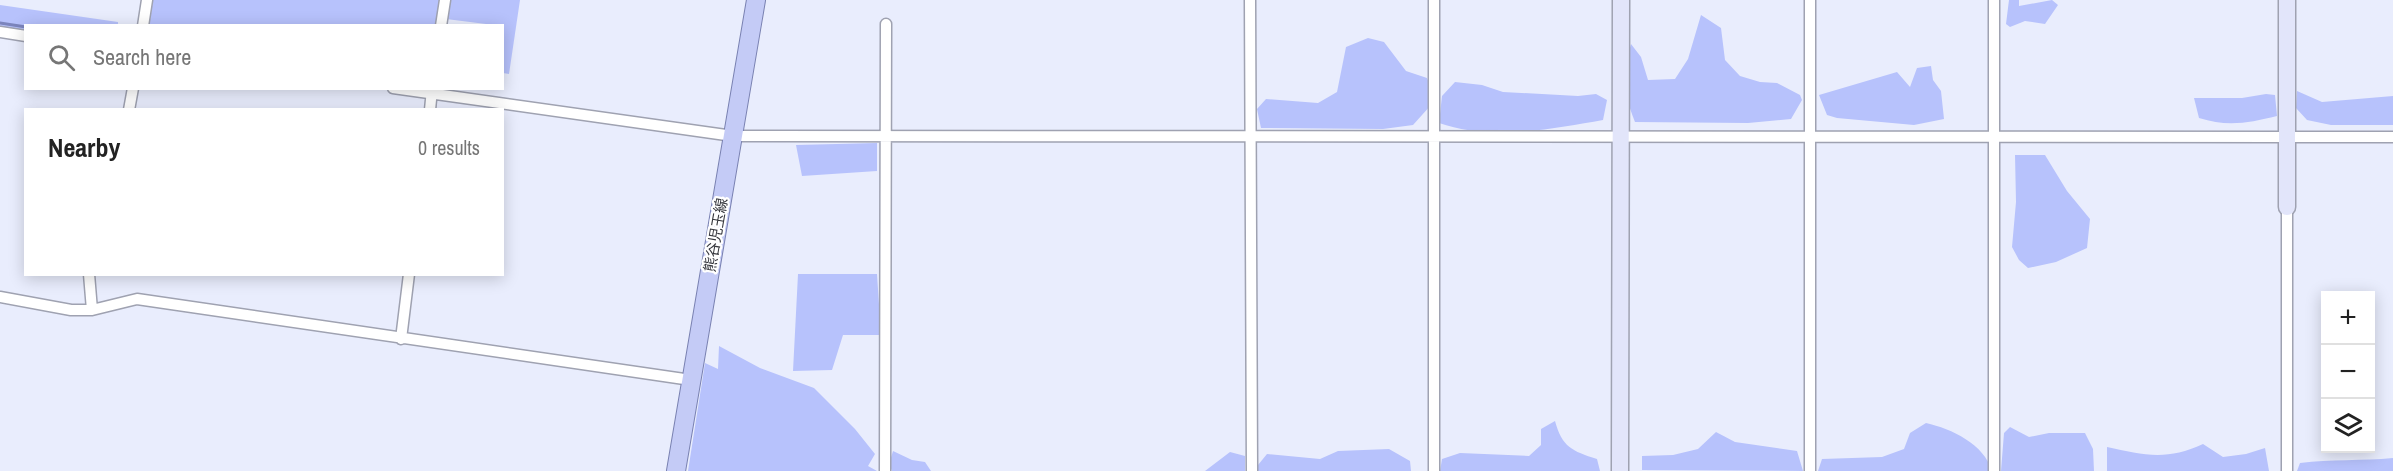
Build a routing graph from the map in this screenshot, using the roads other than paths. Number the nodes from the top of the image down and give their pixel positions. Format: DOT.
graph roads {
  1 [pos="147,0"];
  2 [pos="445,0"];
  3 [pos="756,0"];
  4 [pos="1250,0"];
  5 [pos="1434,0"];
  6 [pos="1621,0"];
  7 [pos="1810,0"];
  8 [pos="1994,0"];
  9 [pos="2287,0"];
  10 [pos="143,24"];
  11 [pos="441,24"];
  12 [pos="886,24"];
  13 [pos="0,32"];
  14 [pos="24,36"];
  15 [pos="133,90"];
  16 [pos="412,90"];
  17 [pos="432,92"];
  18 [pos="129,108"];
  19 [pos="430,108"];
  20 [pos="886,135"];
  21 [pos="1251,135"];
  22 [pos="1433,135"];
  23 [pos="1620,135"];
  24 [pos="1810,135"];
  25 [pos="733,136"];
  26 [pos="2287,137"];
  27 [pos="2393,137"];
  28 [pos="1994,138"];
  29 [pos="2287,207"];
  30 [pos="89,276"];
  31 [pos="409,276"];
  32 [pos="0,297"];
  33 [pos="92,310"];
  34 [pos="401,339"];
  35 [pos="691,380"];
  36 [pos="676,471"];
  37 [pos="885,471"];
  38 [pos="1252,471"];
  39 [pos="1434,471"];
  40 [pos="1620,471"];
  41 [pos="1810,471"];
  42 [pos="1994,471"];
  43 [pos="2287,471"];
  1 -- 10 [label="street"];
  2 -- 11 [label="street"];
  3 -- 25 [label="main road, 熊谷児玉線"];
  4 -- 21 [label="street"];
  5 -- 22 [label="street"];
  6 -- 23 [label="street"];
  7 -- 24 [label="street"];
  8 -- 28 [label="street"];
  9 -- 26 [label="street"];
  12 -- 20 [label="street"];
  13 -- 14 [label="street"];
  15 -- 18 [label="street"];
  16 -- 17 [label="street"];
  17 -- 19 [label="street"];
  17 -- 25 [label="street"];
  20 -- 21 [label="street"];
  20 -- 25 [label="street"];
  20 -- 37 [label="street"];
  21 -- 22 [label="street"];
  21 -- 38 [label="street"];
  22 -- 23 [label="street"];
  22 -- 39 [label="street"];
  23 -- 24 [label="street"];
  23 -- 40 [label="street"];
  24 -- 28 [label="street"];
  24 -- 41 [label="street"];
  25 -- 35 [label="main road, 熊谷児玉線"];
  26 -- 27 [label="street"];
  26 -- 28 [label="street"];
  26 -- 29 [label="street"];
  28 -- 42 [label="street"];
  29 -- 43 [label="street"];
  30 -- 33 [label="street"];
  31 -- 34 [label="street"];
  32 -- 33 [label="street"];
  33 -- 34 [label="street"];
  34 -- 35 [label="street"];
  35 -- 36 [label="main road, 熊谷児玉線"];
}
